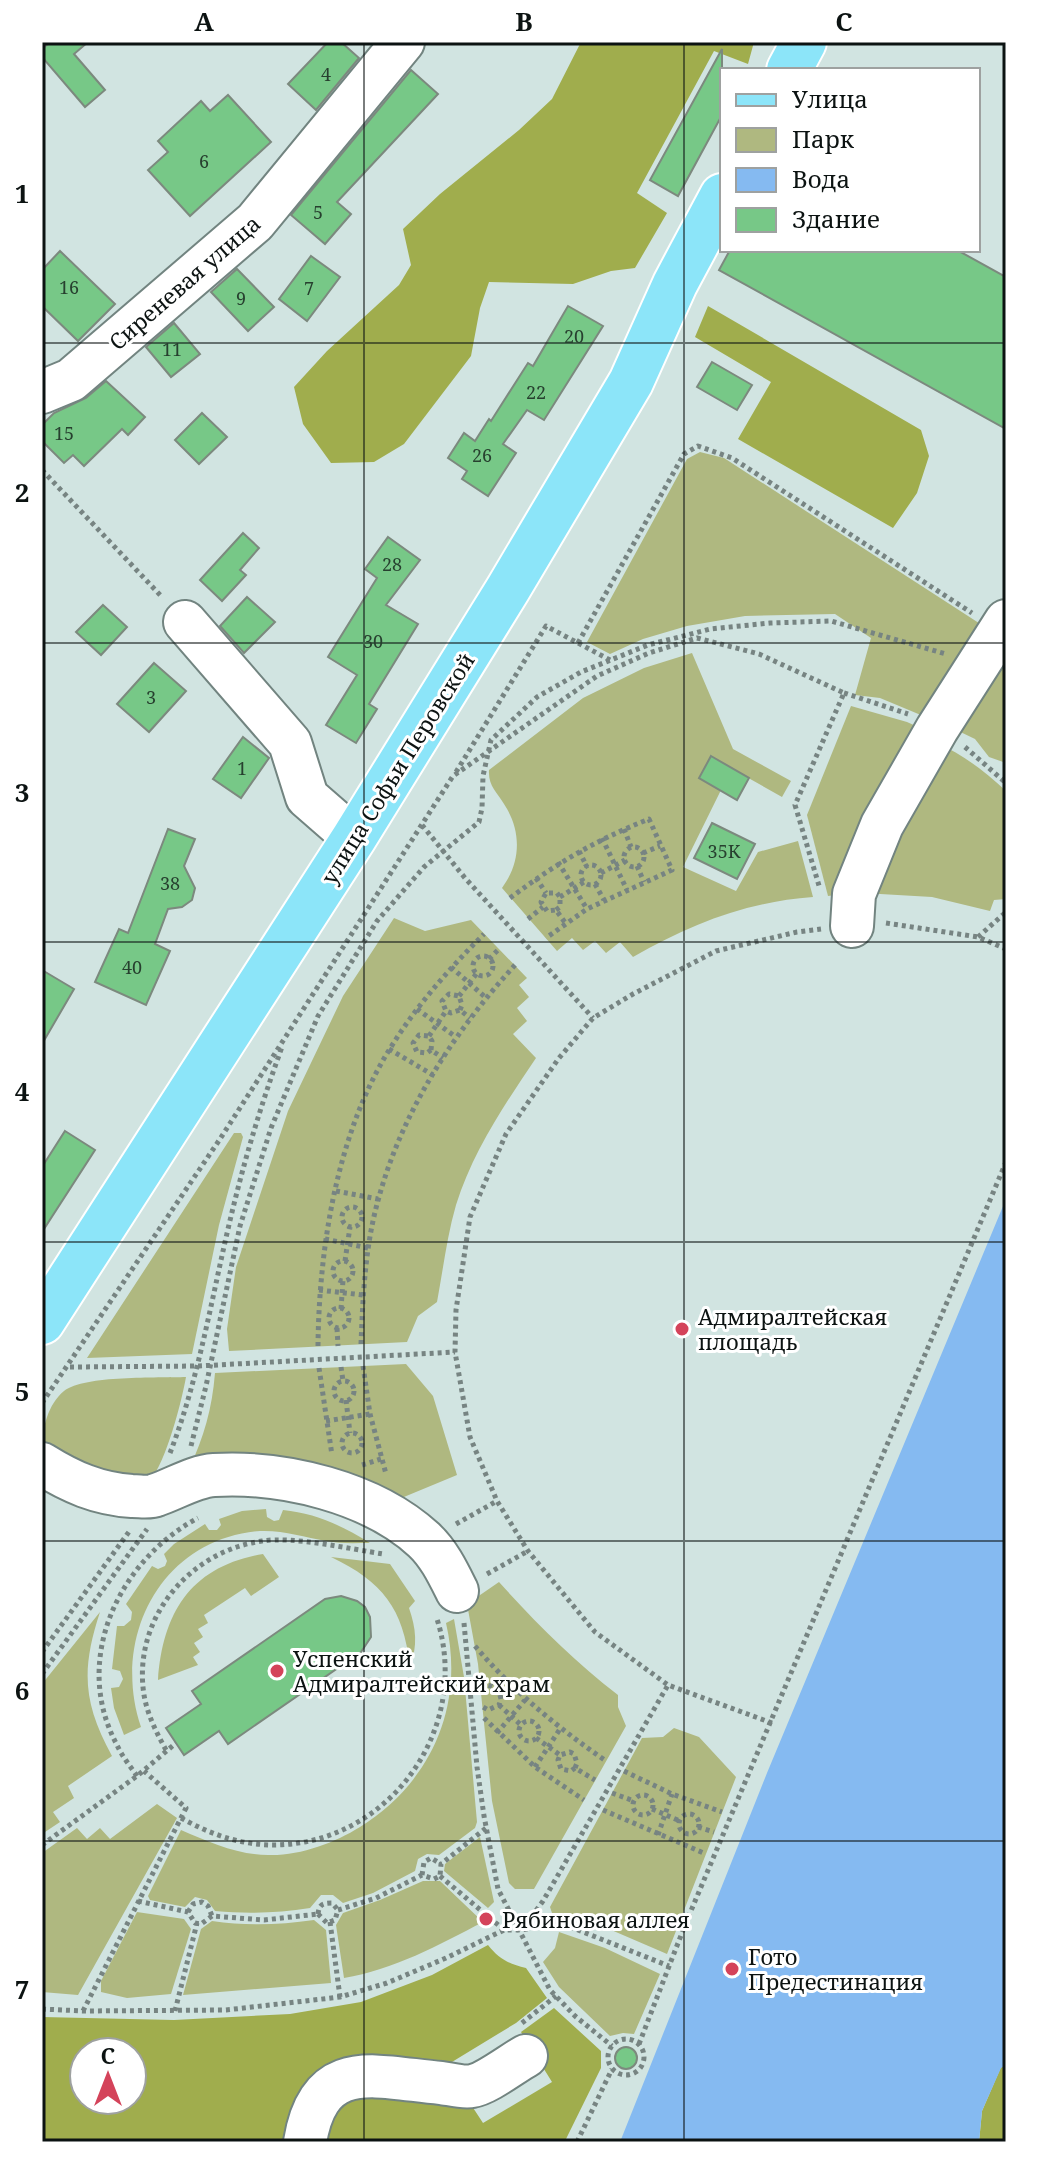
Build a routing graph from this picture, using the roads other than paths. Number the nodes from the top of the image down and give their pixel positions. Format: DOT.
graph roads {
  1 [pos="403,42"];
  2 [pos="804,42"];
  3 [pos="790,68"];
  4 [pos="720,200"];
  5 [pos="42,392"];
  6 [pos="185,622"];
  7 [pos="1003,626"];
  8 [pos="354,838"];
  9 [pos="852,926"];
  10 [pos="42,1322"];
  11 [pos="42,1464"];
  12 [pos="445,1599"];
  13 [pos="522,2041"];
  14 [pos="305,2142"];
  1 -- 5 [label="street, Сиреневая улица"];
  2 -- 3 [label="main road"];
  4 -- 8 [label="main road, улица Софьи Перовской"];
  6 -- 8 [label="street"];
  7 -- 9 [label="street"];
  8 -- 10 [label="main road, улица Софьи Перовской"];
  11 -- 12 [label="street"];
  13 -- 14 [label="street"];
}
